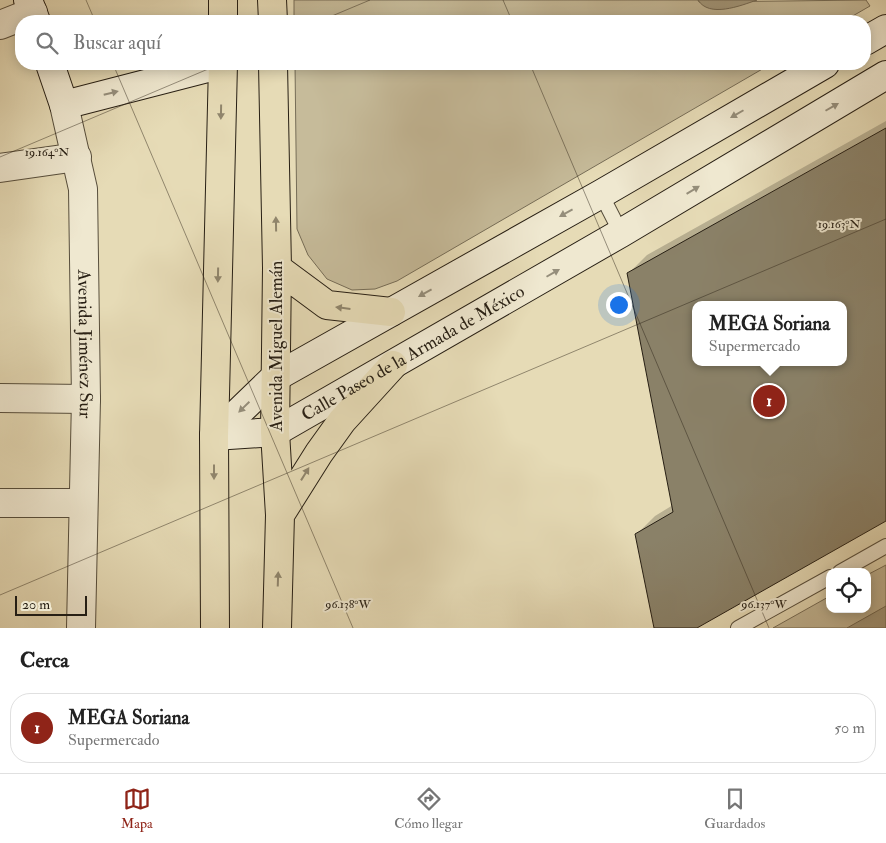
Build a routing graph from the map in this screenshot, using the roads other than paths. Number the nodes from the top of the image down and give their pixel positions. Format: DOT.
graph roads {
  1 [pos="223,0"];
  2 [pos="272,0"];
  3 [pos="223,15"];
  4 [pos="273,15"];
  5 [pos="15,18"];
  6 [pos="0,25"];
  7 [pos="886,29"];
  8 [pos="871,38"];
  9 [pos="52,70"];
  10 [pos="200,70"];
  11 [pos="223,70"];
  12 [pos="273,70"];
  13 [pos="814,70"];
  14 [pos="886,75"];
  15 [pos="767,97"];
  16 [pos="64,105"];
  17 [pos="789,132"];
  18 [pos="77,157"];
  19 [pos="0,168"];
  20 [pos="601,194"];
  21 [pos="621,233"];
  22 [pos="276,268"];
  23 [pos="391,312"];
  24 [pos="393,365"];
  25 [pos="274,378"];
  26 [pos="0,398"];
  27 [pos="86,399"];
  28 [pos="275,432"];
  29 [pos="214,436"];
  30 [pos="0,503"];
  31 [pos="82,503"];
  32 [pos="280,515"];
  33 [pos="886,546"];
  34 [pos="847,568"];
  35 [pos="826,579"];
  36 [pos="80,628"];
  37 [pos="215,628"];
  38 [pos="277,628"];
  39 [pos="738,628"];
  1 -- 3 [label="main road"];
  2 -- 4 [label="main road"];
  5 -- 6 [label="main road"];
  7 -- 8 [label="main road"];
  9 -- 16 [label="main road, Avenida Jiménez Sur"];
  16 -- 10 [label="main road, one-way"];
  11 -- 29 [label="main road, one-way"];
  22 -- 12 [label="main road, Avenida Miguel Alemán, one-way"];
  13 -- 15 [label="main road"];
  17 -- 14 [label="main road, Calle Paseo de la Armada de México, one-way"];
  15 -- 17 [label="main road"];
  15 -- 20 [label="main road, one-way"];
  16 -- 18 [label="main road, Avenida Jiménez Sur"];
  21 -- 17 [label="main road, Calle Paseo de la Armada de México, one-way"];
  18 -- 19 [label="main road"];
  18 -- 27 [label="main road, Avenida Jiménez Sur"];
  20 -- 21 [label="lane"];
  20 -- 23 [label="main road, one-way"];
  24 -- 21 [label="main road, Calle Paseo de la Armada de México, one-way"];
  23 -- 22 [label="main road, one-way"];
  22 -- 25 [label="main road, Avenida Miguel Alemán"];
  23 -- 25 [label="main road"];
  24 -- 28 [label="main road, Calle Paseo de la Armada de México"];
  32 -- 24 [label="main road, one-way"];
  25 -- 28 [label="main road, Avenida Miguel Alemán"];
  25 -- 29 [label="main road, one-way"];
  26 -- 27 [label="main road"];
  27 -- 31 [label="main road, Avenida Jiménez Sur"];
  28 -- 29 [label="main road, Calle Paseo de la Armada de México"];
  28 -- 32 [label="main road, Avenida Miguel Alemán"];
  29 -- 37 [label="main road, one-way"];
  30 -- 31 [label="main road"];
  31 -- 36 [label="main road, Avenida Jiménez Sur"];
  38 -- 32 [label="main road, Avenida Miguel Alemán, one-way"];
  33 -- 34 [label="lane"];
  35 -- 39 [label="lane"];
}
